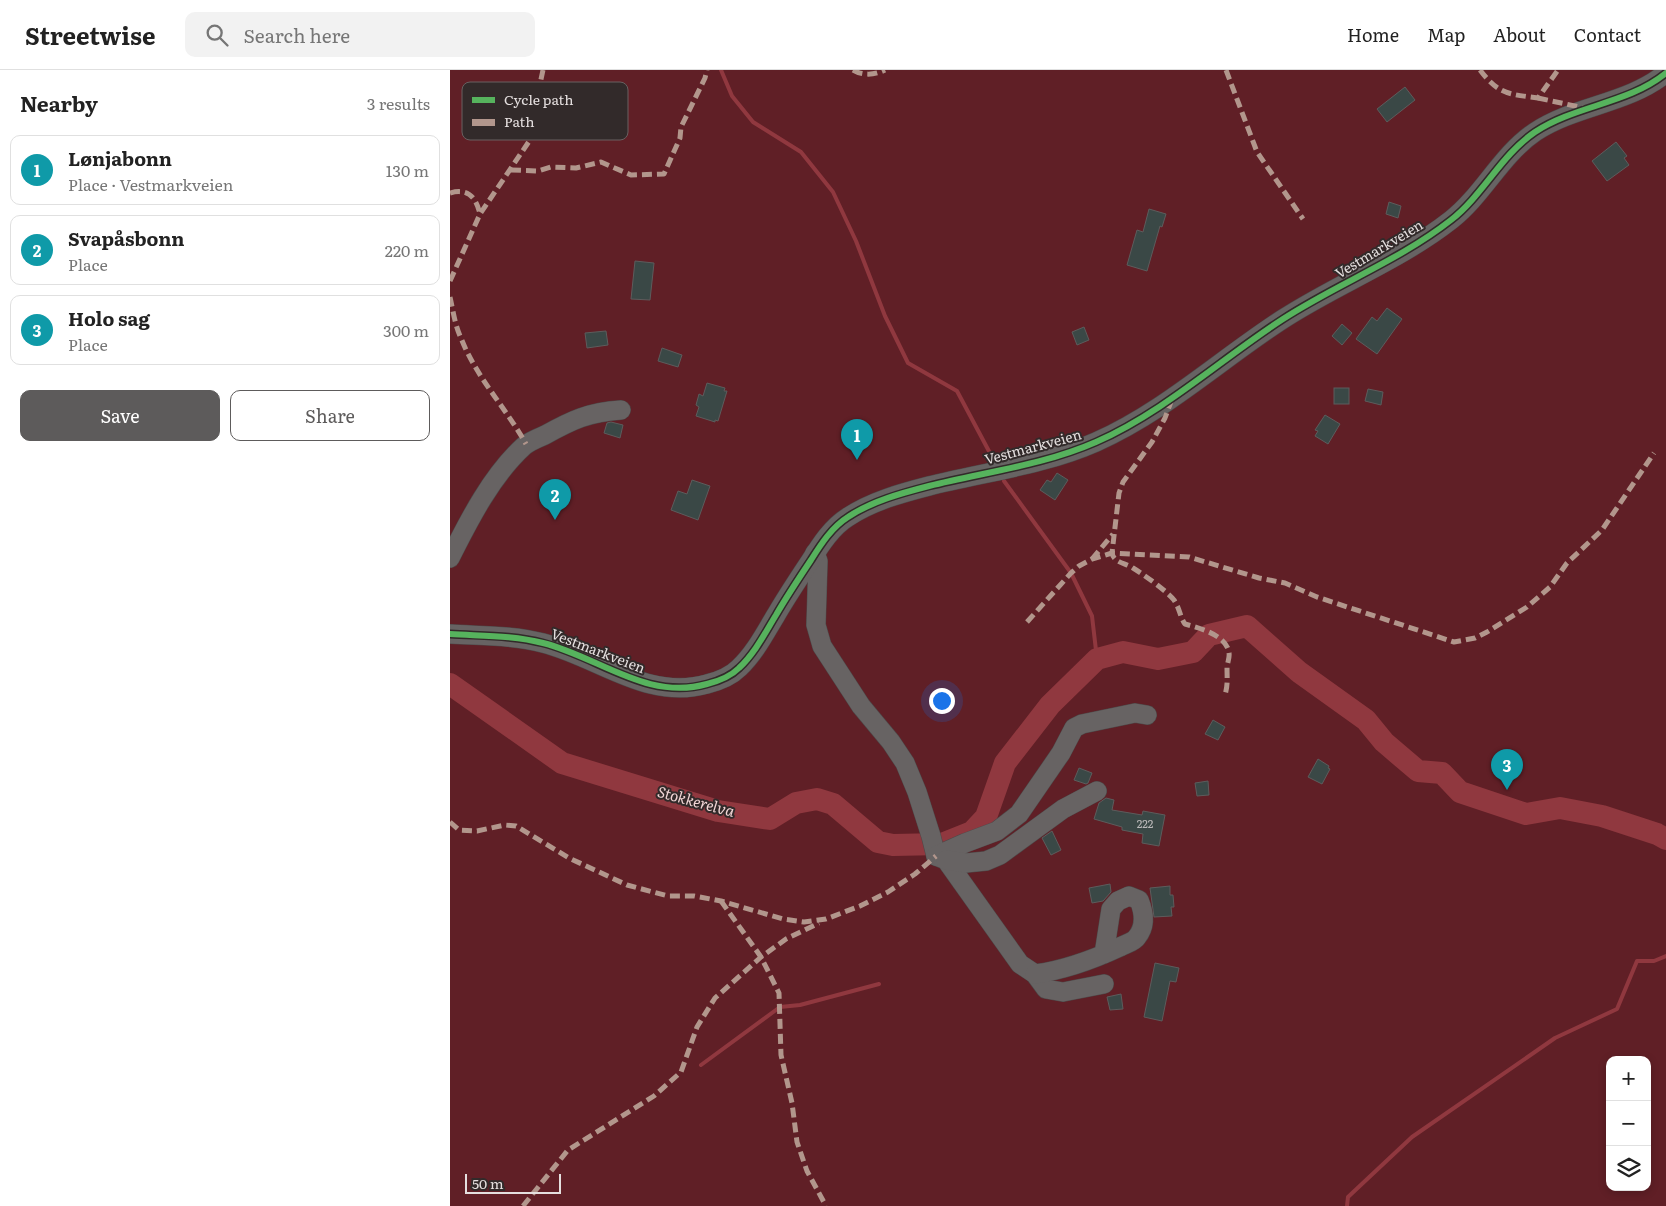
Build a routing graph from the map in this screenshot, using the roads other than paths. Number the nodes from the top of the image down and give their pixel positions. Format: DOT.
graph roads {
  1 [pos="1666,73"];
  2 [pos="621,410"];
  3 [pos="815,554"];
  4 [pos="450,558"];
  5 [pos="450,634"];
  6 [pos="1147,715"];
  7 [pos="1097,791"];
  8 [pos="941,858"];
  9 [pos="1104,954"];
  10 [pos="1035,974"];
  11 [pos="1104,984"];
  1 -- 3 [label="street, Vestmarkveien"];
  2 -- 4 [label="street"];
  3 -- 5 [label="street, Vestmarkveien"];
  3 -- 8 [label="street"];
  6 -- 8 [label="street"];
  7 -- 8 [label="street"];
  8 -- 10 [label="street"];
  9 -- 10 [label="street"];
  10 -- 11 [label="street"];
}
